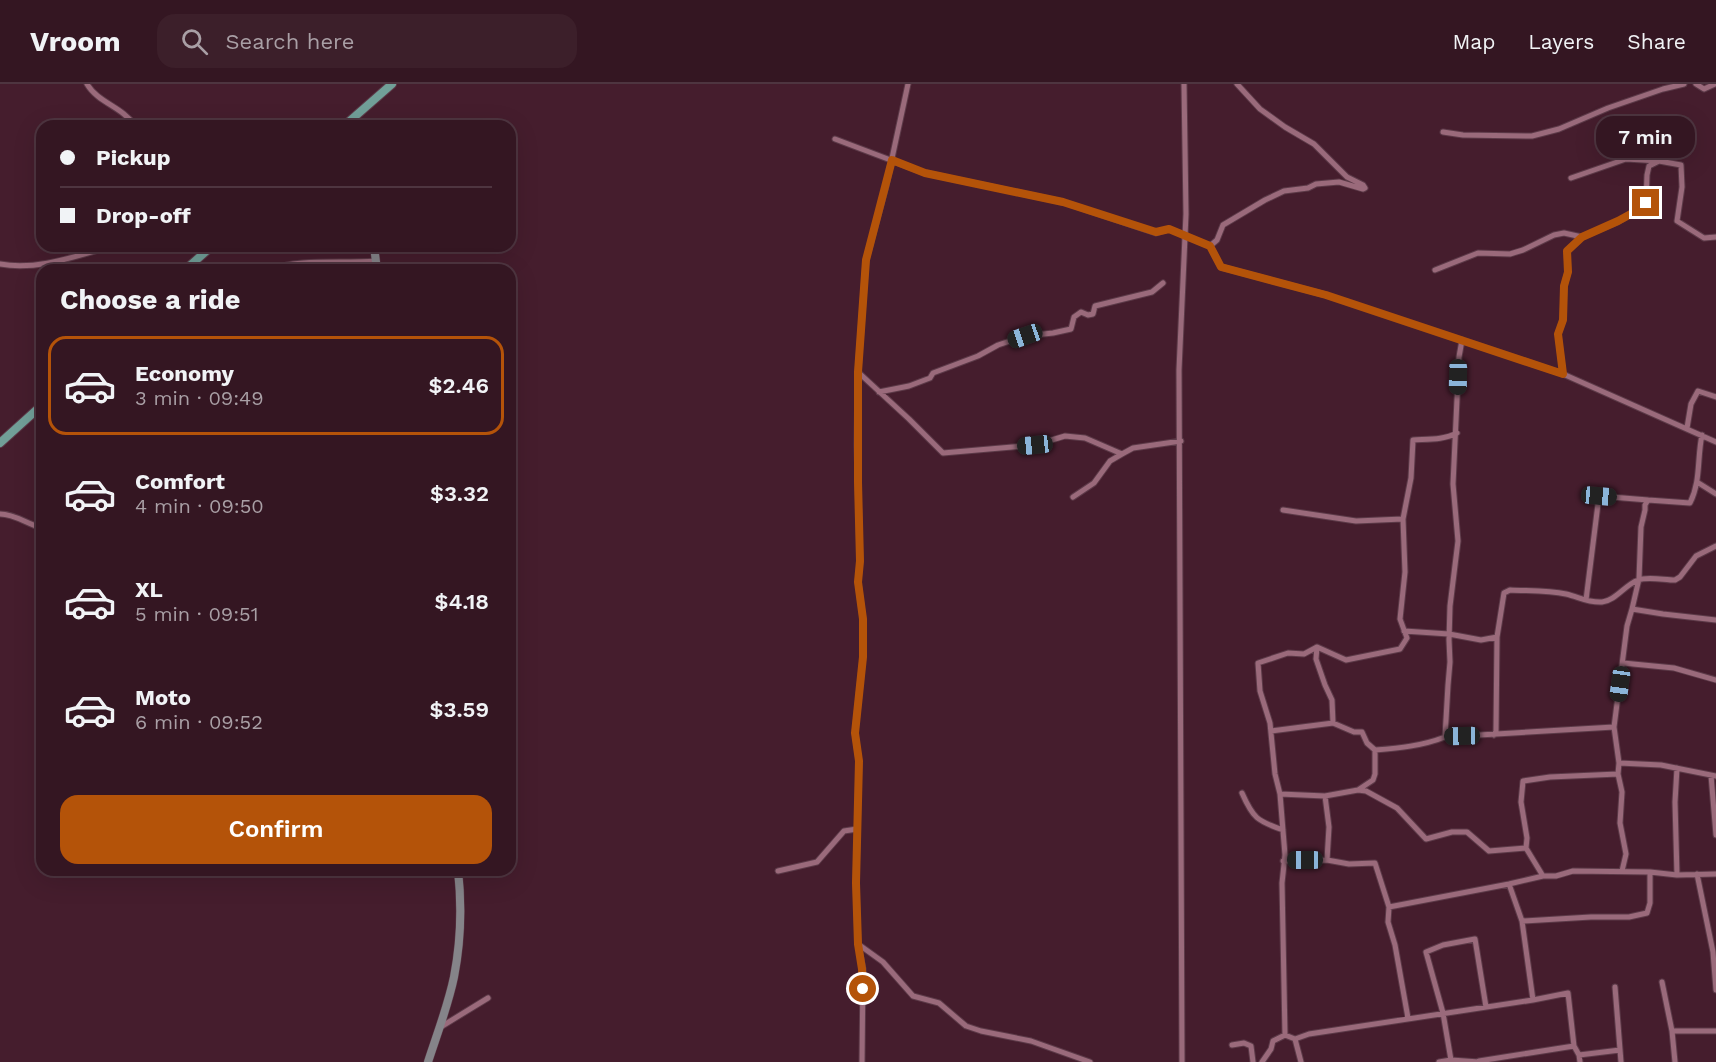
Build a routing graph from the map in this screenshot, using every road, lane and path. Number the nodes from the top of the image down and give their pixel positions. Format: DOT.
graph roads {
  1 [pos="87,84"];
  2 [pos="392,84"];
  3 [pos="908,84"];
  4 [pos="1184,84"];
  5 [pos="1237,84"];
  6 [pos="1684,84"];
  7 [pos="1696,84"];
  8 [pos="1715,84"];
  9 [pos="130,120"];
  10 [pos="353,120"];
  11 [pos="1443,132"];
  12 [pos="835,139"];
  13 [pos="892,160"];
  14 [pos="1659,161"];
  15 [pos="1571,178"];
  16 [pos="1184,235"];
  17 [pos="1582,237"];
  18 [pos="1716,237"];
  19 [pos="1210,246"];
  20 [pos="91,252"];
  21 [pos="205,252"];
  22 [pos="375,252"];
  23 [pos="376,261"];
  24 [pos="0,264"];
  25 [pos="36,264"];
  26 [pos="38,264"];
  27 [pos="192,264"];
  28 [pos="294,264"];
  29 [pos="376,264"];
  30 [pos="1435,270"];
  31 [pos="1163,283"];
  32 [pos="1462,340"];
  33 [pos="858,372"];
  34 [pos="1563,374"];
  35 [pos="879,392"];
  36 [pos="1716,397"];
  37 [pos="36,410"];
  38 [pos="1687,428"];
  39 [pos="1456,433"];
  40 [pos="1702,435"];
  41 [pos="1181,441"];
  42 [pos="1716,442"];
  43 [pos="0,443"];
  44 [pos="1122,454"];
  45 [pos="1697,482"];
  46 [pos="1716,494"];
  47 [pos="1073,497"];
  48 [pos="1648,500"];
  49 [pos="1283,510"];
  50 [pos="0,514"];
  51 [pos="1403,519"];
  52 [pos="36,526"];
  53 [pos="1716,546"];
  54 [pos="1640,579"];
  55 [pos="1586,600"];
  56 [pos="1632,609"];
  57 [pos="1716,620"];
  58 [pos="1404,631"];
  59 [pos="1449,634"];
  60 [pos="1497,637"];
  61 [pos="1317,647"];
  62 [pos="1623,663"];
  63 [pos="1716,680"];
  64 [pos="1333,723"];
  65 [pos="1614,727"];
  66 [pos="1271,731"];
  67 [pos="1494,735"];
  68 [pos="1445,737"];
  69 [pos="1375,750"];
  70 [pos="1619,763"];
  71 [pos="1677,768"];
  72 [pos="1618,774"];
  73 [pos="1714,776"];
  74 [pos="1358,790"];
  75 [pos="1242,793"];
  76 [pos="1280,794"];
  77 [pos="1325,796"];
  78 [pos="857,829"];
  79 [pos="1283,830"];
  80 [pos="1716,835"];
  81 [pos="1526,848"];
  82 [pos="1328,860"];
  83 [pos="1283,861"];
  84 [pos="778,871"];
  85 [pos="1622,871"];
  86 [pos="1650,872"];
  87 [pos="1697,874"];
  88 [pos="1716,874"];
  89 [pos="1677,875"];
  90 [pos="459,876"];
  91 [pos="1543,876"];
  92 [pos="1509,884"];
  93 [pos="1389,907"];
  94 [pos="1522,921"];
  95 [pos="858,944"];
  96 [pos="1715,981"];
  97 [pos="1662,982"];
  98 [pos="1615,987"];
  99 [pos="1716,990"];
  100 [pos="488,998"];
  101 [pos="1533,1000"];
  102 [pos="1486,1007"];
  103 [pos="1443,1013"];
  104 [pos="1408,1018"];
  105 [pos="439,1028"];
  106 [pos="1672,1031"];
  107 [pos="1716,1031"];
  108 [pos="1285,1035"];
  109 [pos="1295,1039"];
  110 [pos="1232,1045"];
  111 [pos="1574,1046"];
  112 [pos="1620,1050"];
  113 [pos="1580,1059"];
  114 [pos="1451,1060"];
  115 [pos="1479,1061"];
  116 [pos="428,1062"];
  117 [pos="862,1062"];
  118 [pos="1090,1062"];
  119 [pos="1182,1062"];
  120 [pos="1253,1062"];
  121 [pos="1262,1062"];
  122 [pos="1301,1062"];
  123 [pos="1439,1062"];
  124 [pos="1621,1062"];
  125 [pos="1675,1062"];
  1 -- 9 [label="street"];
  2 -- 10 [label="main road"];
  3 -- 13 [label="street"];
  4 -- 16 [label="street"];
  5 -- 19 [label="street"];
  6 -- 11 [label="street"];
  7 -- 8 [label="street"];
  12 -- 13 [label="street"];
  13 -- 16 [label="street"];
  13 -- 33 [label="street"];
  14 -- 15 [label="street"];
  14 -- 17 [label="street"];
  14 -- 18 [label="street"];
  16 -- 19 [label="street"];
  16 -- 41 [label="street"];
  17 -- 30 [label="street"];
  17 -- 34 [label="street"];
  19 -- 32 [label="street"];
  20 -- 26 [label="street"];
  21 -- 27 [label="main road"];
  22 -- 23 [label="street"];
  23 -- 28 [label="street"];
  23 -- 29 [label="street"];
  24 -- 25 [label="street"];
  31 -- 35 [label="street"];
  32 -- 34 [label="street"];
  32 -- 39 [label="street"];
  33 -- 35 [label="street"];
  33 -- 78 [label="street"];
  34 -- 38 [label="street"];
  35 -- 44 [label="street"];
  36 -- 38 [label="street"];
  37 -- 43 [label="main road"];
  38 -- 40 [label="street"];
  39 -- 51 [label="street"];
  39 -- 59 [label="street"];
  40 -- 42 [label="street"];
  40 -- 45 [label="street"];
  41 -- 44 [label="street"];
  41 -- 119 [label="street"];
  44 -- 47 [label="street"];
  45 -- 46 [label="street"];
  45 -- 48 [label="street"];
  48 -- 54 [label="street"];
  48 -- 55 [label="street"];
  49 -- 51 [label="street"];
  50 -- 52 [label="street"];
  51 -- 58 [label="street"];
  53 -- 54 [label="street"];
  54 -- 55 [label="street"];
  54 -- 56 [label="street"];
  55 -- 60 [label="street"];
  56 -- 57 [label="street"];
  56 -- 62 [label="street"];
  58 -- 59 [label="street"];
  58 -- 61 [label="street"];
  59 -- 60 [label="street"];
  59 -- 68 [label="street"];
  60 -- 67 [label="street"];
  61 -- 64 [label="street"];
  61 -- 66 [label="street"];
  62 -- 63 [label="street"];
  62 -- 65 [label="street"];
  64 -- 66 [label="street"];
  64 -- 69 [label="street"];
  65 -- 67 [label="street"];
  65 -- 70 [label="street"];
  66 -- 76 [label="street"];
  67 -- 68 [label="street"];
  68 -- 69 [label="street"];
  69 -- 74 [label="street"];
  70 -- 71 [label="street"];
  70 -- 72 [label="street"];
  71 -- 73 [label="street"];
  71 -- 89 [label="street"];
  72 -- 81 [label="street"];
  72 -- 85 [label="street"];
  73 -- 80 [label="street"];
  74 -- 77 [label="street"];
  74 -- 81 [label="street"];
  75 -- 79 [label="street"];
  76 -- 77 [label="street"];
  76 -- 79 [label="street"];
  77 -- 82 [label="street"];
  78 -- 84 [label="street"];
  78 -- 95 [label="street"];
  79 -- 83 [label="street"];
  81 -- 91 [label="street"];
  82 -- 83 [label="street"];
  82 -- 93 [label="street"];
  83 -- 108 [label="street"];
  85 -- 86 [label="street"];
  85 -- 91 [label="street"];
  86 -- 89 [label="street"];
  86 -- 94 [label="street"];
  87 -- 88 [label="street"];
  87 -- 89 [label="street"];
  87 -- 96 [label="street"];
  90 -- 105 [label="street"];
  91 -- 92 [label="street"];
  92 -- 93 [label="street"];
  92 -- 94 [label="street"];
  93 -- 104 [label="street"];
  94 -- 101 [label="street"];
  95 -- 117 [label="street"];
  95 -- 118 [label="street"];
  96 -- 99 [label="street"];
  97 -- 106 [label="street"];
  98 -- 112 [label="street"];
  100 -- 105 [label="street"];
  101 -- 102 [label="street"];
  101 -- 111 [label="street"];
  102 -- 103 [label="street"];
  102 -- 103 [label="street"];
  103 -- 104 [label="street"];
  103 -- 114 [label="street"];
  104 -- 109 [label="street"];
  105 -- 116 [label="street"];
  106 -- 107 [label="street"];
  106 -- 125 [label="street"];
  108 -- 109 [label="street"];
  108 -- 121 [label="street"];
  109 -- 122 [label="street"];
  110 -- 120 [label="street"];
  111 -- 113 [label="street"];
  111 -- 115 [label="street"];
  112 -- 113 [label="street"];
  112 -- 124 [label="street"];
  114 -- 115 [label="street"];
  114 -- 123 [label="street"];
}
